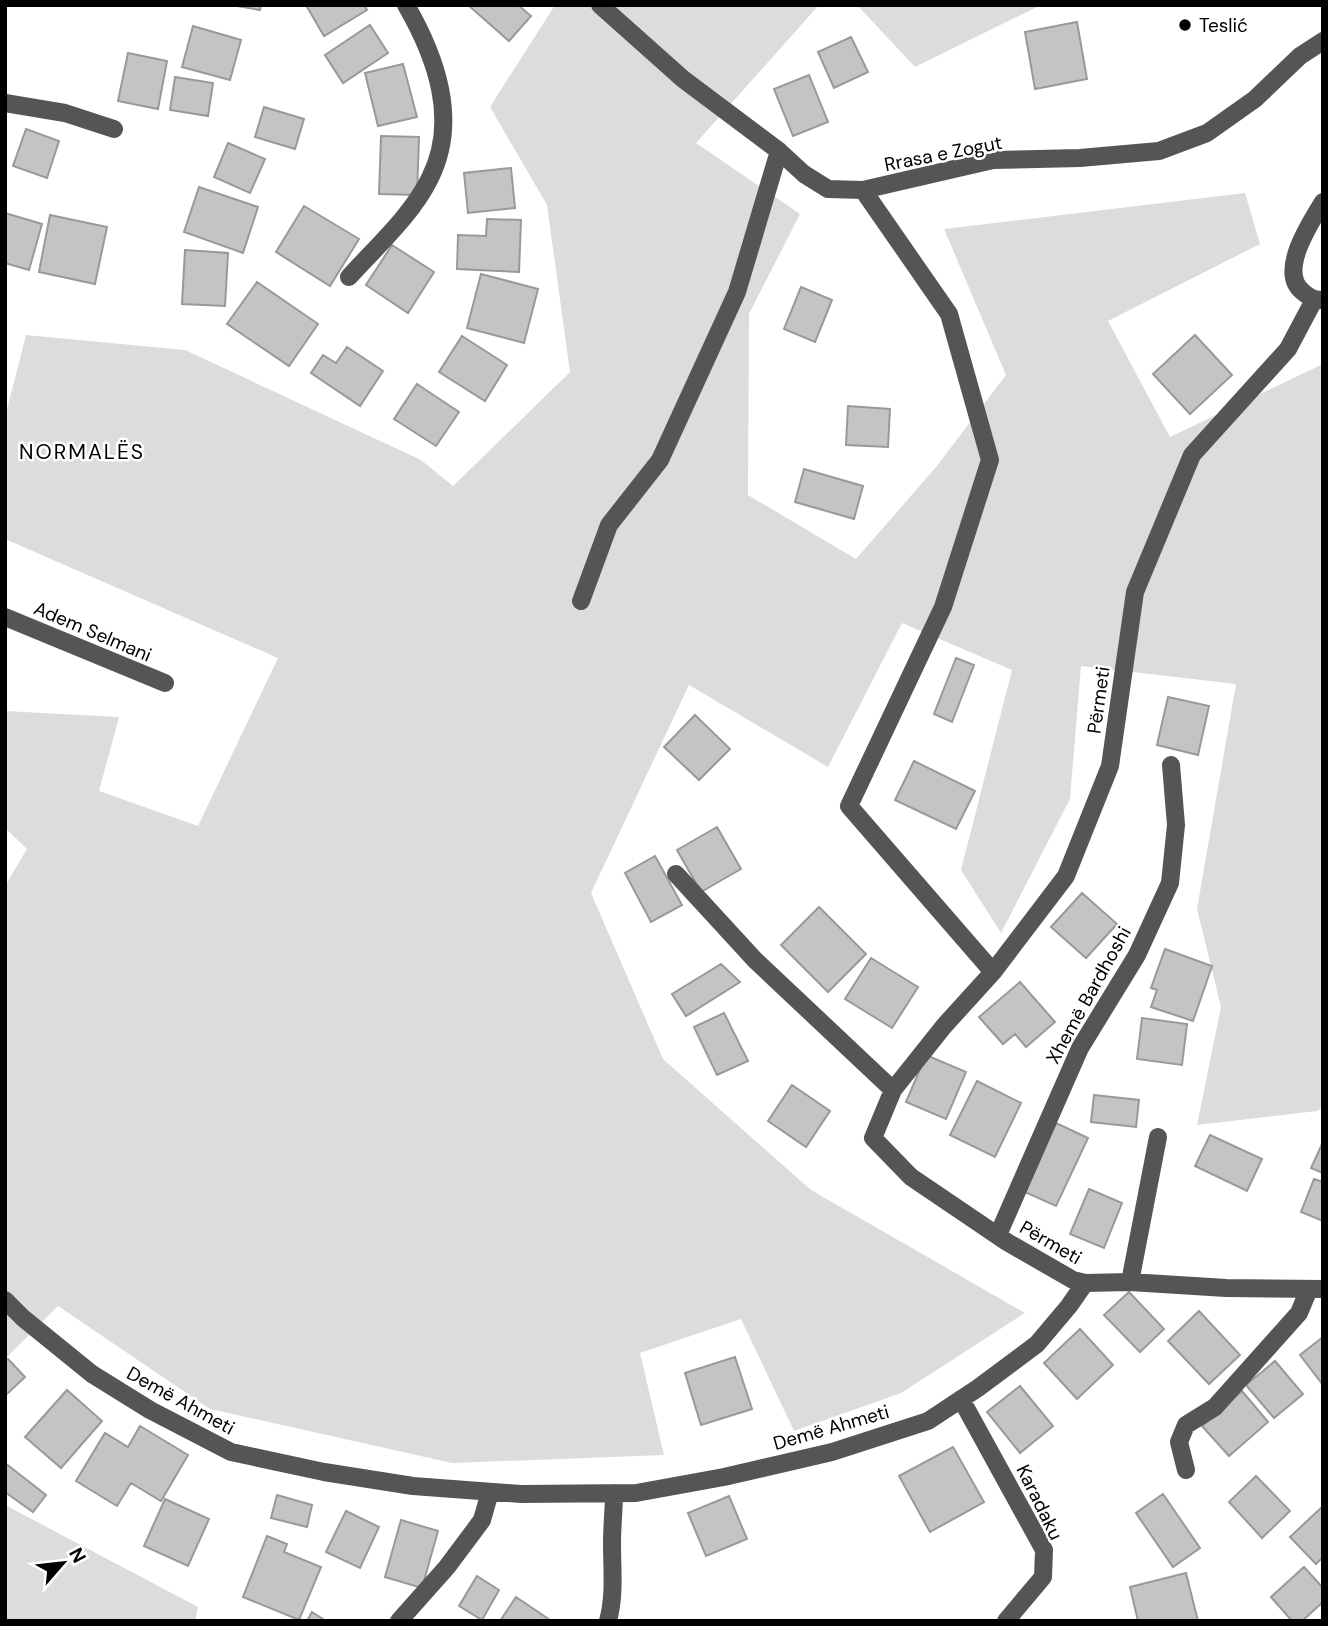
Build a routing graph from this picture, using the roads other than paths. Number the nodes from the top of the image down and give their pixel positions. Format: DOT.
graph roads {
  1 [pos="406,5"];
  2 [pos="600,5"];
  3 [pos="1323,41"];
  4 [pos="5,103"];
  5 [pos="114,129"];
  6 [pos="779,151"];
  7 [pos="863,190"];
  8 [pos="1323,202"];
  9 [pos="349,277"];
  10 [pos="1318,300"];
  11 [pos="581,601"];
  12 [pos="5,617"];
  13 [pos="165,683"];
  14 [pos="1171,765"];
  15 [pos="676,874"];
  16 [pos="993,972"];
  17 [pos="893,1090"];
  18 [pos="1158,1137"];
  19 [pos="998,1235"];
  20 [pos="1130,1282"];
  21 [pos="1085,1283"];
  22 [pos="1316,1289"];
  23 [pos="5,1300"];
  24 [pos="961,1399"];
  25 [pos="1186,1470"];
  26 [pos="490,1492"];
  27 [pos="614,1493"];
  28 [pos="399,1621"];
  29 [pos="608,1621"];
  30 [pos="1006,1621"];
  1 -- 9 [label="street"];
  2 -- 6 [label="street, Rrasa e Zogut"];
  3 -- 7 [label="street, Rrasa e Zogut"];
  4 -- 5 [label="street"];
  6 -- 7 [label="street, Rrasa e Zogut"];
  6 -- 11 [label="street"];
  7 -- 16 [label="street"];
  8 -- 10 [label="street"];
  10 -- 16 [label="street, Përmeti"];
  12 -- 13 [label="street, Adem Selmani"];
  14 -- 19 [label="street, Xhemë Bardhoshi"];
  15 -- 17 [label="street"];
  16 -- 17 [label="street, Përmeti"];
  17 -- 19 [label="street, Përmeti"];
  18 -- 20 [label="street"];
  19 -- 21 [label="street, Përmeti"];
  20 -- 21 [label="street"];
  20 -- 22 [label="street"];
  21 -- 24 [label="street, Demë Ahmeti"];
  22 -- 25 [label="street"];
  23 -- 26 [label="street, Demë Ahmeti"];
  24 -- 27 [label="street, Demë Ahmeti"];
  24 -- 30 [label="street, Karadaku"];
  26 -- 27 [label="street, Demë Ahmeti"];
  26 -- 28 [label="street"];
  27 -- 29 [label="street"];
}
